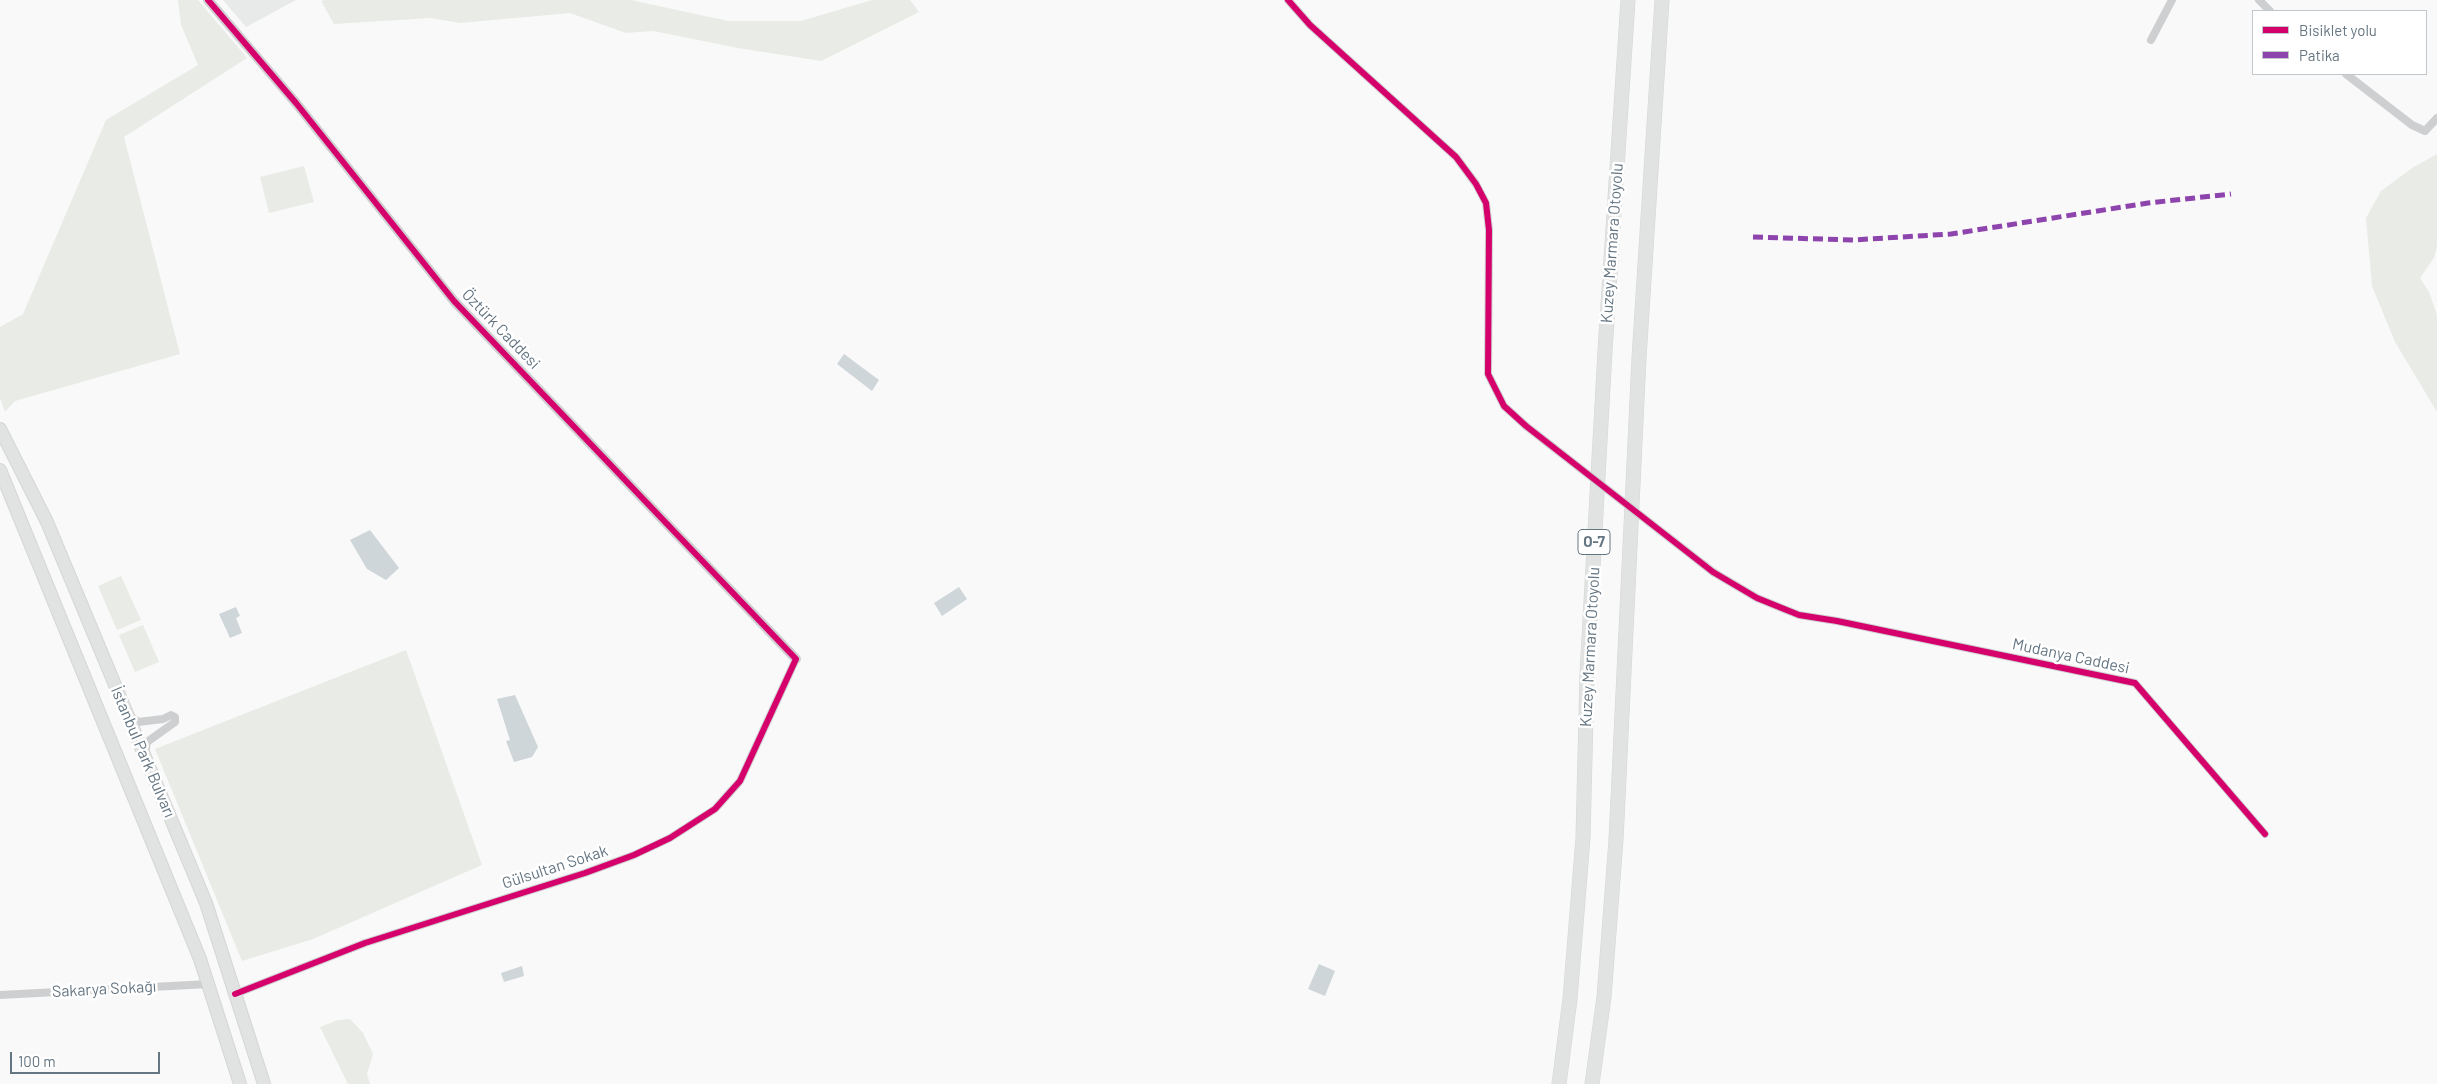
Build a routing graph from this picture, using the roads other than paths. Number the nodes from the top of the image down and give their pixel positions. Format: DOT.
graph roads {
  1 [pos="208,0"];
  2 [pos="1288,0"];
  3 [pos="1628,0"];
  4 [pos="1662,0"];
  5 [pos="2172,0"];
  6 [pos="2259,0"];
  7 [pos="2269,10"];
  8 [pos="2151,40"];
  9 [pos="2347,75"];
  10 [pos="2437,118"];
  11 [pos="0,429"];
  12 [pos="0,470"];
  13 [pos="796,659"];
  14 [pos="127,713"];
  15 [pos="144,755"];
  16 [pos="2265,834"];
  17 [pos="209,984"];
  18 [pos="0,994"];
  19 [pos="236,994"];
  20 [pos="240,1084"];
  21 [pos="264,1084"];
  22 [pos="1559,1084"];
  23 [pos="1592,1084"];
  1 -- 13 [label="street, Öztürk Caddesi"];
  2 -- 16 [label="street, Mudanya Caddesi, bridge"];
  3 -- 22 [label="highway, Kuzey Marmara Otoyolu / O-7"];
  4 -- 23 [label="highway, Kuzey Marmara Otoyolu / O-7"];
  5 -- 8 [label="street"];
  6 -- 7 [label="street"];
  9 -- 10 [label="street"];
  11 -- 14 [label="highway, İstanbul Park Bulvarı"];
  12 -- 17 [label="highway, İstanbul Park Bulvarı"];
  13 -- 19 [label="street, Gülsultan Sokak"];
  14 -- 15 [label="highway, İstanbul Park Bulvarı"];
  14 -- 15 [label="street"];
  15 -- 19 [label="highway, İstanbul Park Bulvarı"];
  17 -- 18 [label="street, Sakarya Sokağı"];
  17 -- 20 [label="highway, İstanbul Park Bulvarı"];
  19 -- 21 [label="highway, İstanbul Park Bulvarı"];
}
